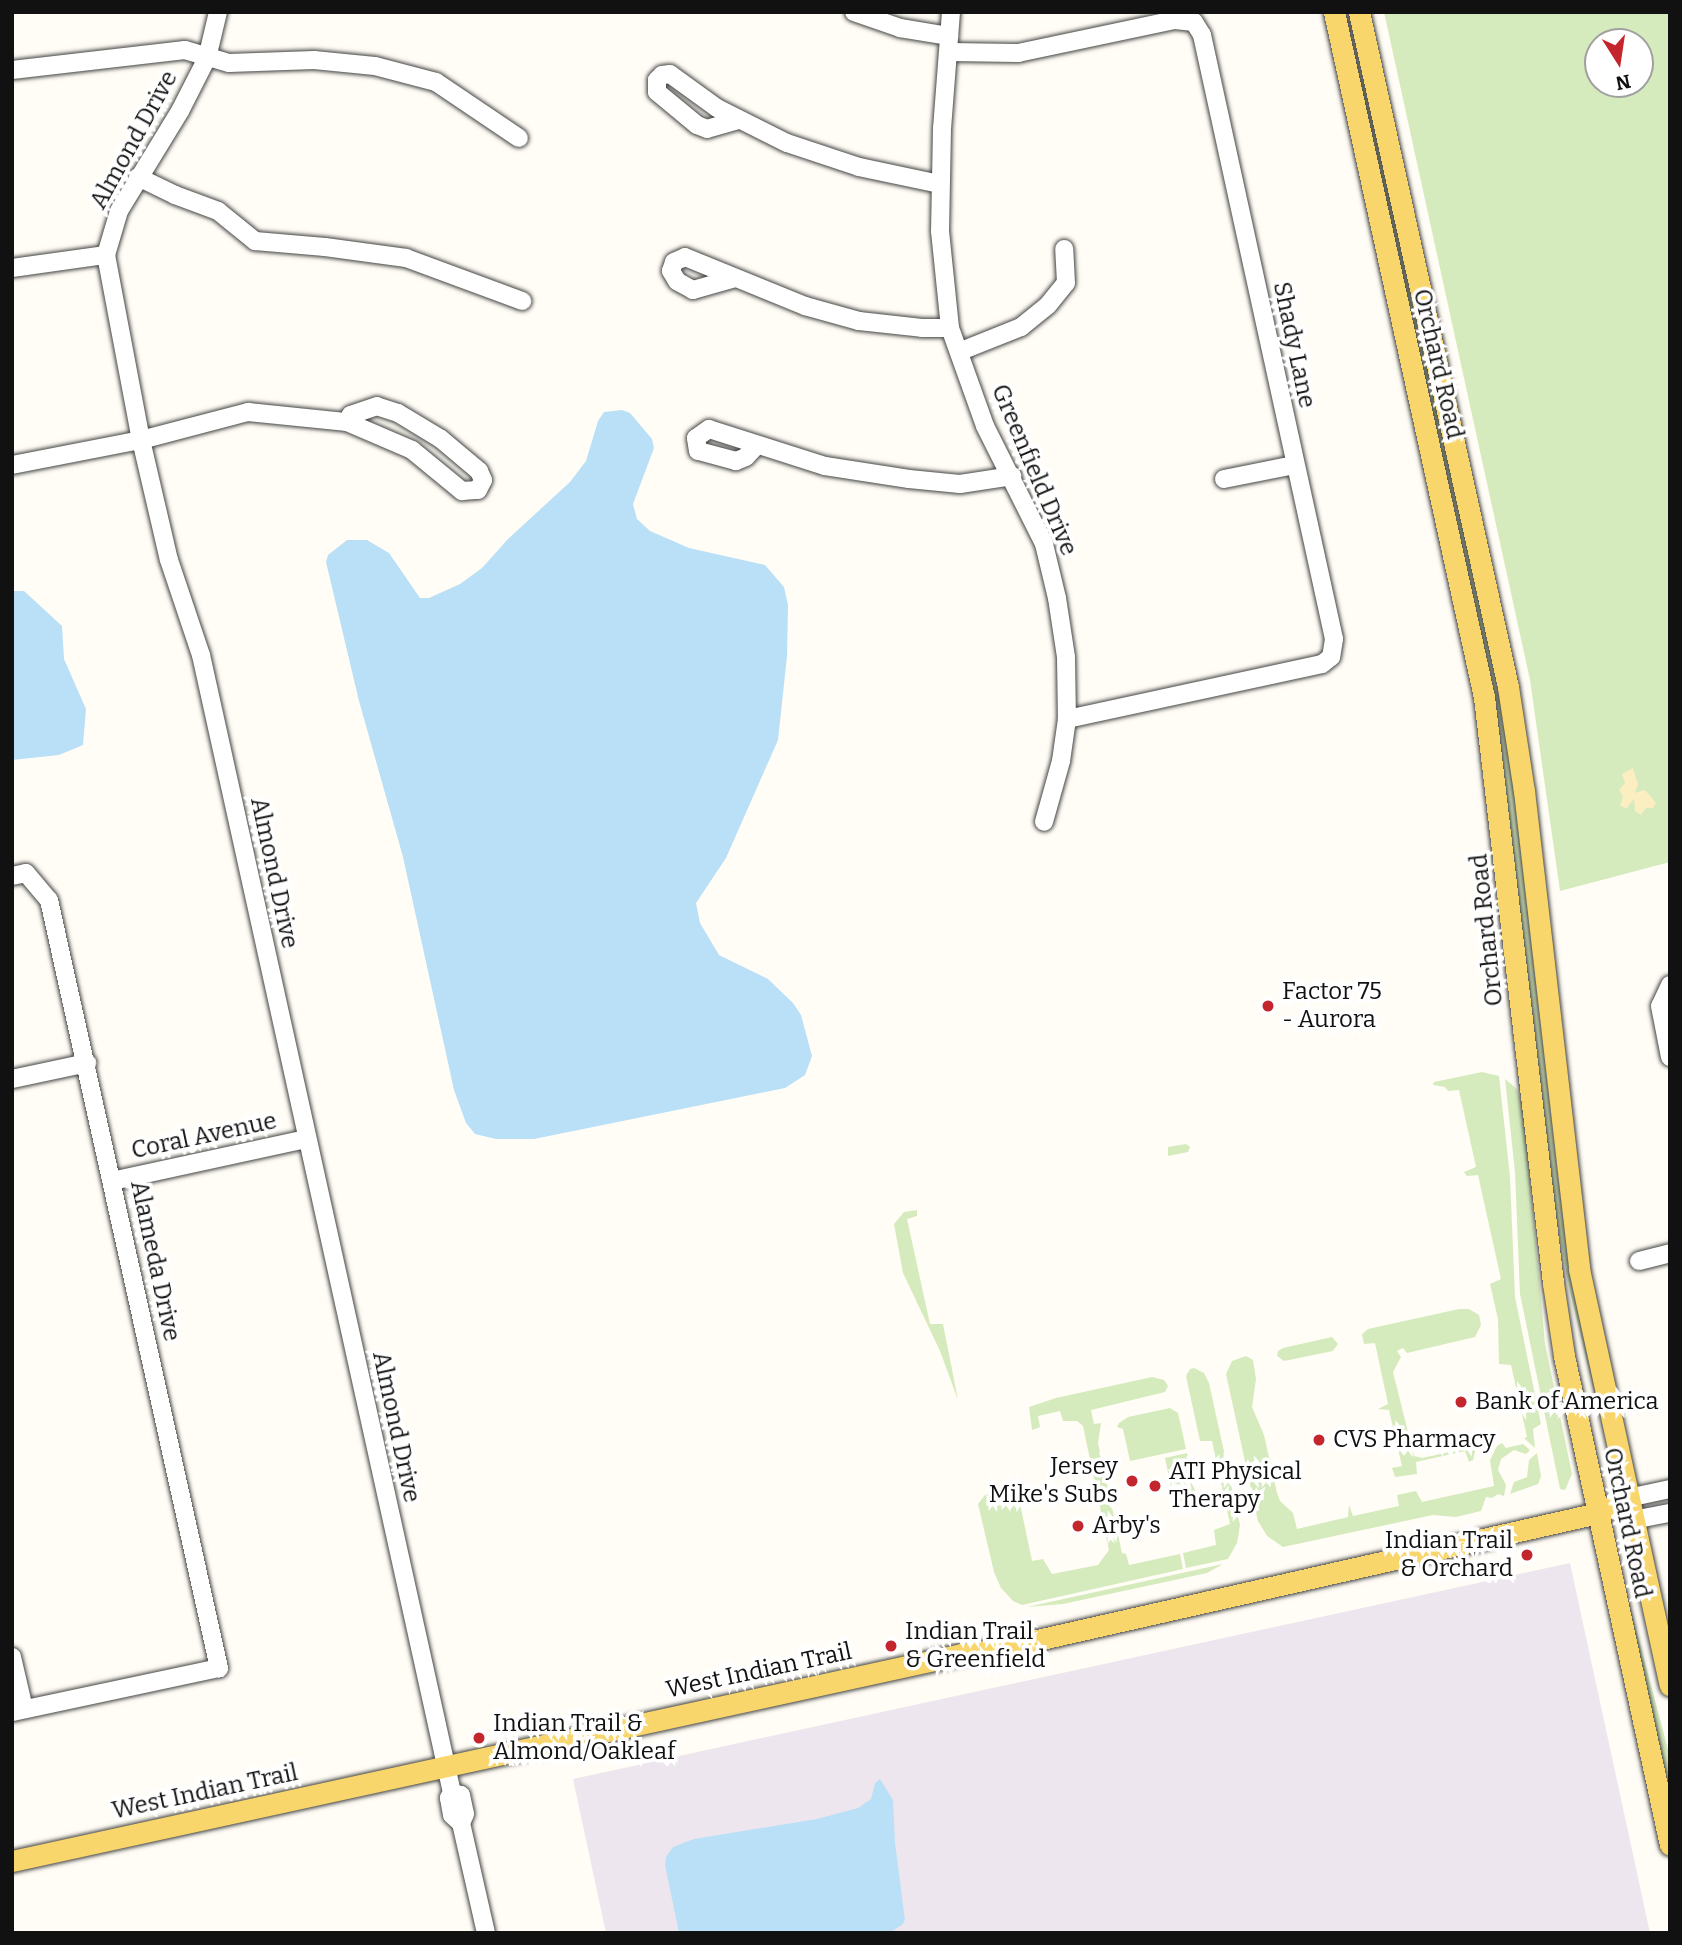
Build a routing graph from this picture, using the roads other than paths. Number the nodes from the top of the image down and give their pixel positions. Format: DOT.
graph roads {
  1 [pos="218,12"];
  2 [pos="854,12"];
  3 [pos="951,12"];
  4 [pos="1334,12"];
  5 [pos="1359,12"];
  6 [pos="949,44"];
  7 [pos="207,58"];
  8 [pos="12,69"];
  9 [pos="738,120"];
  10 [pos="519,138"];
  11 [pos="138,177"];
  12 [pos="940,184"];
  13 [pos="1064,248"];
  14 [pos="106,255"];
  15 [pos="12,268"];
  16 [pos="735,278"];
  17 [pos="522,301"];
  18 [pos="950,328"];
  19 [pos="961,351"];
  20 [pos="347,422"];
  21 [pos="141,440"];
  22 [pos="757,445"];
  23 [pos="12,465"];
  24 [pos="1294,465"];
  25 [pos="1012,476"];
  26 [pos="1224,479"];
  27 [pos="1067,719"];
  28 [pos="1044,822"];
  29 [pos="19,874"];
  30 [pos="1670,985"];
  31 [pos="1670,1057"];
  32 [pos="87,1063"];
  33 [pos="12,1079"];
  34 [pos="307,1139"];
  35 [pos="112,1181"];
  36 [pos="1670,1254"];
  37 [pos="1639,1261"];
  38 [pos="1670,1489"];
  39 [pos="1628,1498"];
  40 [pos="1598,1513"];
  41 [pos="1670,1513"];
  42 [pos="1633,1520"];
  43 [pos="12,1657"];
  44 [pos="1670,1685"];
  45 [pos="18,1711"];
  46 [pos="445,1768"];
  47 [pos="1670,1845"];
  48 [pos="12,1861"];
  49 [pos="486,1933"];
  1 -- 7 [label="street, Almond Drive"];
  2 -- 6 [label="street"];
  3 -- 6 [label="street, Greenfield Drive"];
  4 -- 40 [label="main road, Orchard Road"];
  5 -- 39 [label="main road, Orchard Road"];
  6 -- 12 [label="street, Greenfield Drive"];
  6 -- 24 [label="street, Shady Lane"];
  7 -- 8 [label="street"];
  7 -- 10 [label="street"];
  7 -- 11 [label="street, Almond Drive"];
  9 -- 12 [label="street"];
  11 -- 14 [label="street, Almond Drive"];
  11 -- 17 [label="street"];
  12 -- 18 [label="street, Greenfield Drive"];
  13 -- 19 [label="street"];
  14 -- 15 [label="street"];
  14 -- 21 [label="street, Almond Drive"];
  16 -- 18 [label="street"];
  18 -- 19 [label="street, Greenfield Drive"];
  19 -- 25 [label="street, Greenfield Drive"];
  20 -- 20 [label="street"];
  20 -- 21 [label="street"];
  21 -- 23 [label="street"];
  21 -- 34 [label="street, Almond Drive"];
  22 -- 25 [label="street"];
  24 -- 26 [label="street"];
  24 -- 27 [label="street, Shady Lane"];
  25 -- 27 [label="street, Greenfield Drive"];
  27 -- 28 [label="street, Greenfield Drive"];
  29 -- 32 [label="street, Alameda Drive"];
  30 -- 31 [label="street"];
  32 -- 33 [label="street"];
  32 -- 35 [label="street, Alameda Drive"];
  34 -- 35 [label="street, Coral Avenue"];
  34 -- 46 [label="street, Almond Drive"];
  35 -- 45 [label="street, Alameda Drive"];
  36 -- 37 [label="street"];
  38 -- 39 [label="street, West Indian Trail"];
  39 -- 40 [label="main road, West Indian Trail"];
  39 -- 42 [label="main road, Orchard Road"];
  40 -- 42 [label="main road, West Indian Trail"];
  40 -- 46 [label="main road, West Indian Trail"];
  40 -- 47 [label="main road, Orchard Road"];
  41 -- 42 [label="street, West Indian Trail"];
  42 -- 44 [label="main road, Orchard Road"];
  43 -- 45 [label="street"];
  46 -- 48 [label="main road, West Indian Trail"];
  46 -- 49 [label="street, Almond Drive"];
}
